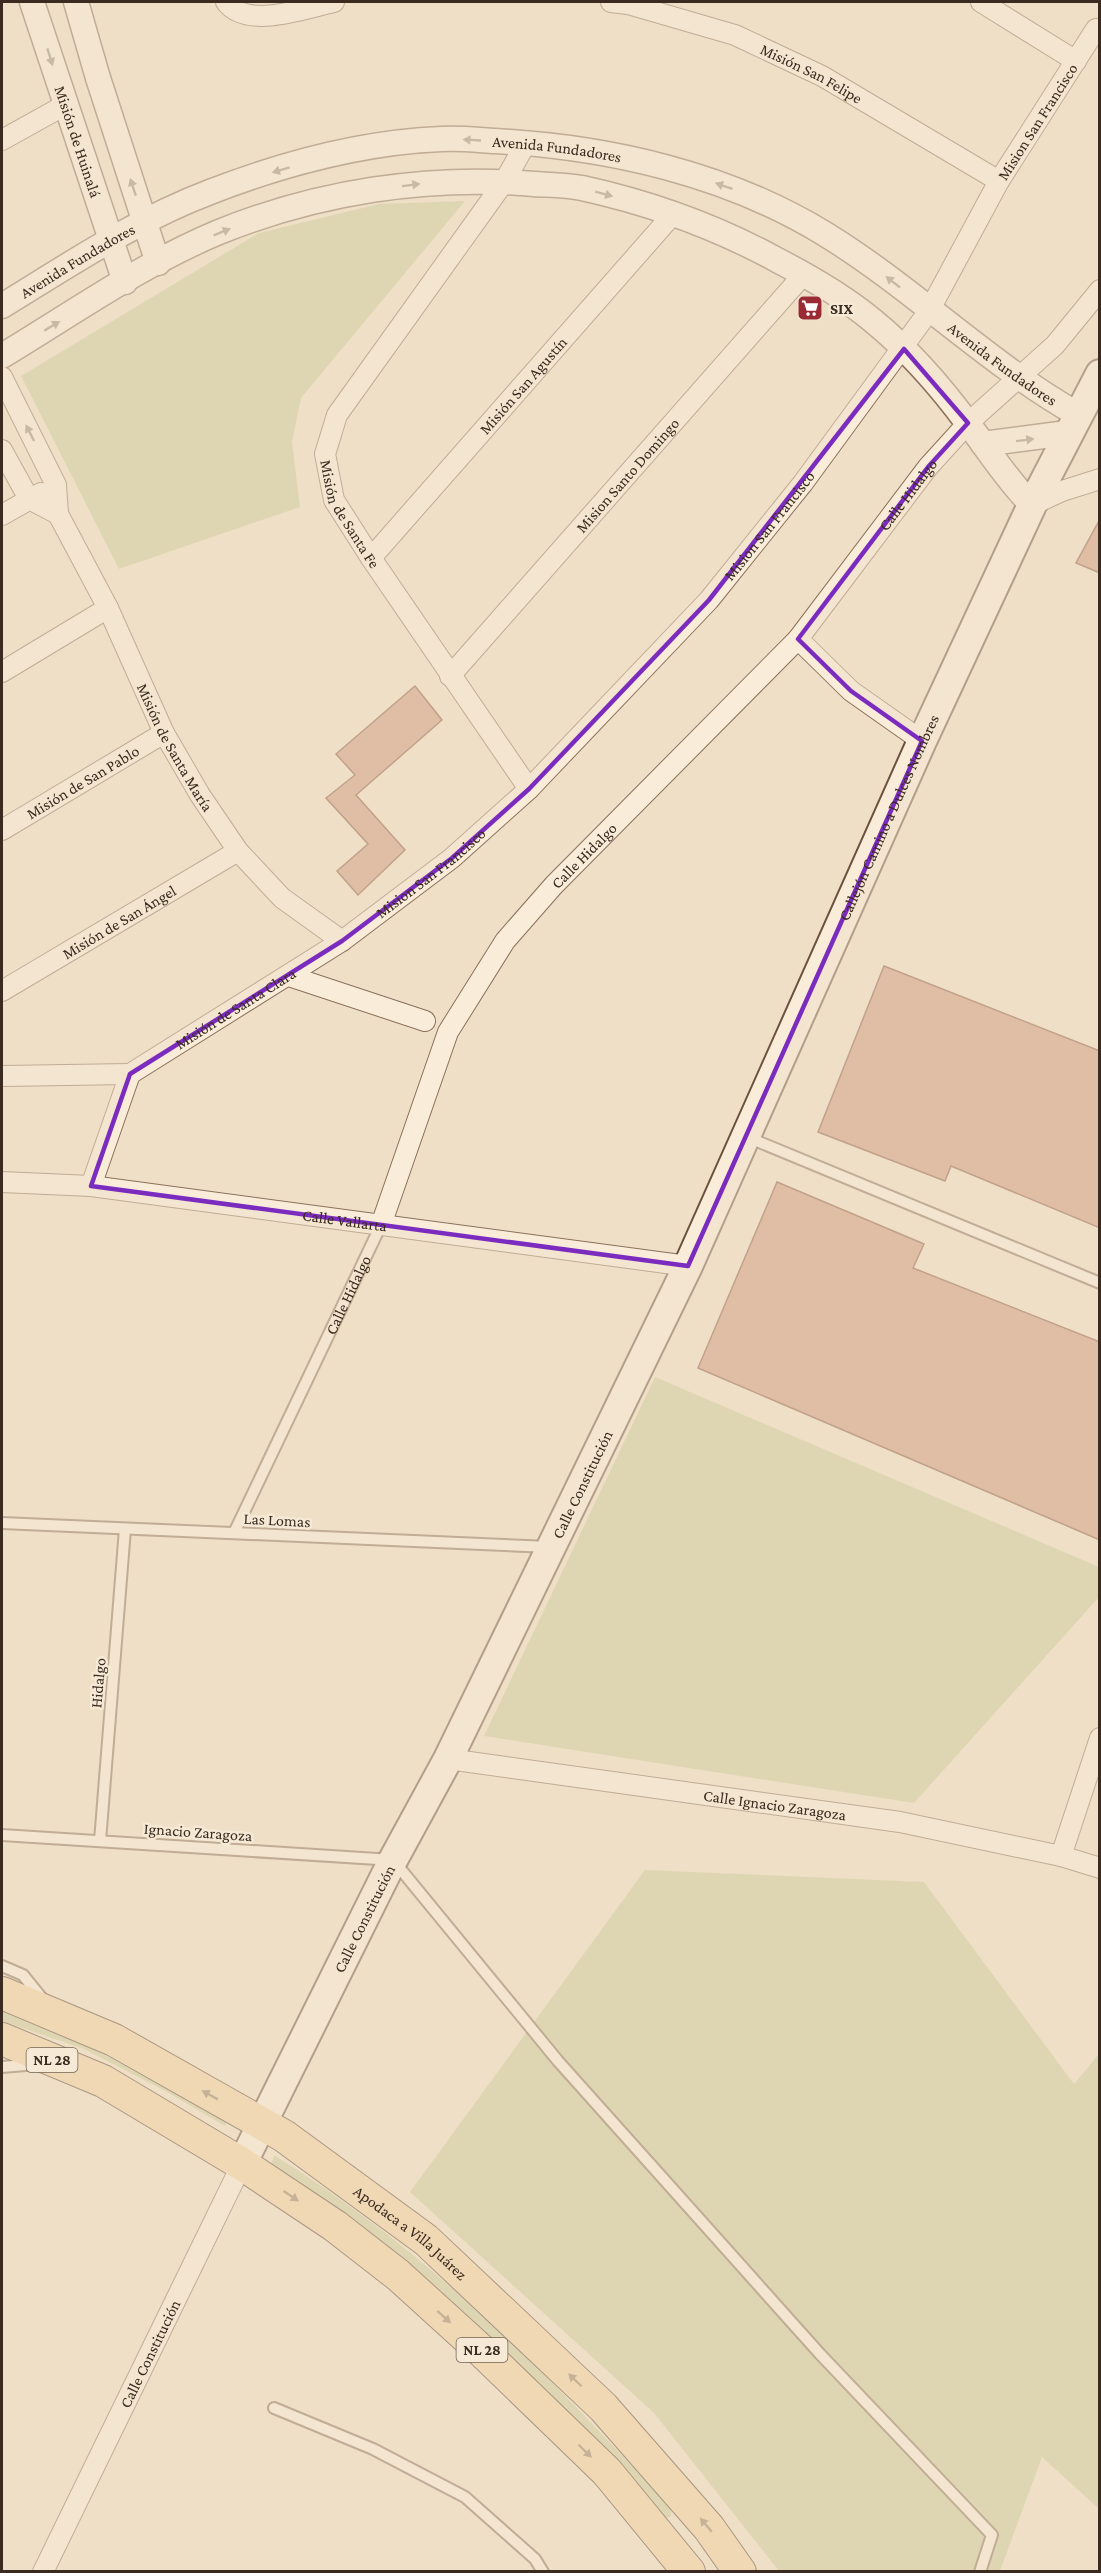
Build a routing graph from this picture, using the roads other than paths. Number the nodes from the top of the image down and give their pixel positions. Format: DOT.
graph roads {
  1 [pos="32,2"];
  2 [pos="76,2"];
  3 [pos="334,2"];
  4 [pos="623,2"];
  5 [pos="981,2"];
  6 [pos="229,6"];
  7 [pos="1096,29"];
  8 [pos="1076,61"];
  9 [pos="64,105"];
  10 [pos="2,140"];
  11 [pos="526,142"];
  12 [pos="999,181"];
  13 [pos="504,182"];
  14 [pos="674,213"];
  15 [pos="144,221"];
  16 [pos="109,240"];
  17 [pos="158,263"];
  18 [pos="804,274"];
  19 [pos="124,282"];
  20 [pos="1100,290"];
  21 [pos="2,306"];
  22 [pos="930,311"];
  23 [pos="904,349"];
  24 [pos="2,356"];
  25 [pos="2,377"];
  26 [pos="1019,377"];
  27 [pos="1097,382"];
  28 [pos="968,423"];
  29 [pos="1072,424"];
  30 [pos="983,444"];
  31 [pos="2,450"];
  32 [pos="1100,479"];
  33 [pos="56,485"];
  34 [pos="29,499"];
  35 [pos="1032,504"];
  36 [pos="58,514"];
  37 [pos="2,515"];
  38 [pos="370,558"];
  39 [pos="108,609"];
  40 [pos="798,639"];
  41 [pos="2,672"];
  42 [pos="450,676"];
  43 [pos="164,733"];
  44 [pos="922,741"];
  45 [pos="529,789"];
  46 [pos="2,830"];
  47 [pos="238,851"];
  48 [pos="342,941"];
  49 [pos="289,976"];
  50 [pos="2,991"];
  51 [pos="425,1021"];
  52 [pos="130,1074"];
  53 [pos="2,1076"];
  54 [pos="747,1136"];
  55 [pos="2,1182"];
  56 [pos="92,1186"];
  57 [pos="381,1225"];
  58 [pos="688,1266"];
  59 [pos="1100,1283"];
  60 [pos="2,1523"];
  61 [pos="125,1529"];
  62 [pos="234,1533"];
  63 [pos="551,1547"];
  64 [pos="1100,1738"];
  65 [pos="448,1759"];
  66 [pos="2,1835"];
  67 [pos="100,1841"];
  68 [pos="1061,1856"];
  69 [pos="393,1860"];
  70 [pos="1100,1868"];
  71 [pos="2,1966"];
  72 [pos="2,1993"];
  73 [pos="55,2016"];
  74 [pos="2,2039"];
  75 [pos="54,2061"];
  76 [pos="2,2067"];
  77 [pos="261,2124"];
  78 [pos="242,2164"];
  79 [pos="274,2408"];
  80 [pos="43,2571"];
  81 [pos="543,2571"];
  82 [pos="689,2571"];
  83 [pos="740,2571"];
  84 [pos="980,2571"];
  1 -- 9 [label="street, Misión de Huinalá, one-way"];
  15 -- 2 [label="street, one-way"];
  3 -- 6 [label="street"];
  4 -- 12 [label="street, Misión San Felipe"];
  5 -- 8 [label="street"];
  7 -- 8 [label="street, Mision San Francisco"];
  8 -- 12 [label="street, Mision San Francisco"];
  9 -- 10 [label="street"];
  9 -- 16 [label="street, Misión de Huinalá"];
  11 -- 13 [label="street, Misión de Santa Fe"];
  11 -- 15 [label="street, Avenida Fundadores, one-way"];
  22 -- 11 [label="street, Avenida Fundadores, one-way"];
  12 -- 22 [label="street, Mision San Francisco"];
  13 -- 14 [label="street, one-way"];
  17 -- 13 [label="street, one-way"];
  13 -- 38 [label="street, Misión de Santa Fe"];
  14 -- 18 [label="street"];
  14 -- 38 [label="street, Misión San Agustín"];
  15 -- 16 [label="street, Avenida Fundadores"];
  15 -- 17 [label="street"];
  16 -- 19 [label="street, Misión de Huinalá"];
  16 -- 21 [label="street, Avenida Fundadores"];
  17 -- 19 [label="street"];
  18 -- 23 [label="street"];
  18 -- 42 [label="street, Mision Santo Domingo"];
  24 -- 19 [label="street, one-way"];
  20 -- 26 [label="street, Calle Hidalgo"];
  22 -- 23 [label="street, Mision San Francisco"];
  22 -- 26 [label="street, Avenida Fundadores"];
  23 -- 28 [label="street"];
  23 -- 45 [label="street, Mision San Francisco"];
  33 -- 25 [label="street, one-way"];
  26 -- 28 [label="street, Calle Hidalgo"];
  26 -- 29 [label="street, Avenida Fundadores"];
  27 -- 29 [label="main road, Callejón Camino a Dulces Nombres"];
  28 -- 30 [label="street"];
  28 -- 40 [label="street, Calle Hidalgo"];
  30 -- 29 [label="street, one-way"];
  29 -- 35 [label="main road, Callejón Camino a Dulces Nombres"];
  30 -- 35 [label="street"];
  31 -- 34 [label="street"];
  32 -- 35 [label="street"];
  33 -- 34 [label="street"];
  33 -- 36 [label="street"];
  34 -- 36 [label="street"];
  34 -- 37 [label="street"];
  35 -- 44 [label="main road, Callejón Camino a Dulces Nombres"];
  36 -- 39 [label="street, Misión de Santa María"];
  38 -- 42 [label="street, Misión de Santa Fe"];
  39 -- 41 [label="street"];
  39 -- 43 [label="street, Misión de Santa María"];
  40 -- 44 [label="street"];
  40 -- 57 [label="street, Calle Hidalgo"];
  42 -- 45 [label="street, Misión de Santa Fe"];
  43 -- 46 [label="street, Misión de San Pablo"];
  43 -- 47 [label="street, Misión de Santa María"];
  44 -- 54 [label="main road, Callejón Camino a Dulces Nombres"];
  45 -- 48 [label="street, Mision San Francisco"];
  47 -- 48 [label="street, Misión de Santa María"];
  47 -- 50 [label="street, Misión de San Ángel"];
  48 -- 49 [label="street, Misión de Santa Clara"];
  49 -- 51 [label="street"];
  49 -- 52 [label="street, Misión de Santa Clara"];
  52 -- 53 [label="street"];
  52 -- 56 [label="street"];
  54 -- 58 [label="main road, Callejón Camino a Dulces Nombres"];
  54 -- 59 [label="lane"];
  55 -- 56 [label="street, Calle Vallarta"];
  56 -- 57 [label="street, Calle Vallarta"];
  57 -- 58 [label="street, Calle Vallarta"];
  57 -- 62 [label="lane, Calle Hidalgo"];
  58 -- 63 [label="main road, Calle Constitución"];
  60 -- 61 [label="lane, Las Lomas"];
  61 -- 62 [label="lane, Las Lomas"];
  61 -- 67 [label="lane, Hidalgo"];
  62 -- 63 [label="lane, Las Lomas"];
  63 -- 65 [label="main road, Calle Constitución"];
  64 -- 68 [label="street"];
  65 -- 68 [label="street, Calle Ignacio Zaragoza"];
  65 -- 69 [label="main road, Calle Constitución"];
  66 -- 67 [label="lane, Ignacio Zaragoza"];
  67 -- 69 [label="lane, Ignacio Zaragoza"];
  68 -- 70 [label="street, Calle Ignacio Zaragoza"];
  69 -- 77 [label="main road, Calle Constitución"];
  69 -- 84 [label="lane"];
  71 -- 73 [label="lane"];
  72 -- 73 [label="main road, Apodaca a Villa Juárez / NL 28"];
  77 -- 73 [label="main road, Apodaca a Villa Juárez / NL 28, one-way"];
  74 -- 75 [label="main road, NL 28"];
  75 -- 76 [label="lane"];
  75 -- 78 [label="main road, NL 28"];
  77 -- 78 [label="main road, Calle Constitución"];
  83 -- 77 [label="main road, Apodaca a Villa Juárez / NL 28, one-way"];
  78 -- 80 [label="street, Calle Constitución"];
  78 -- 82 [label="main road, NL 28, one-way"];
  79 -- 81 [label="lane"];
}
